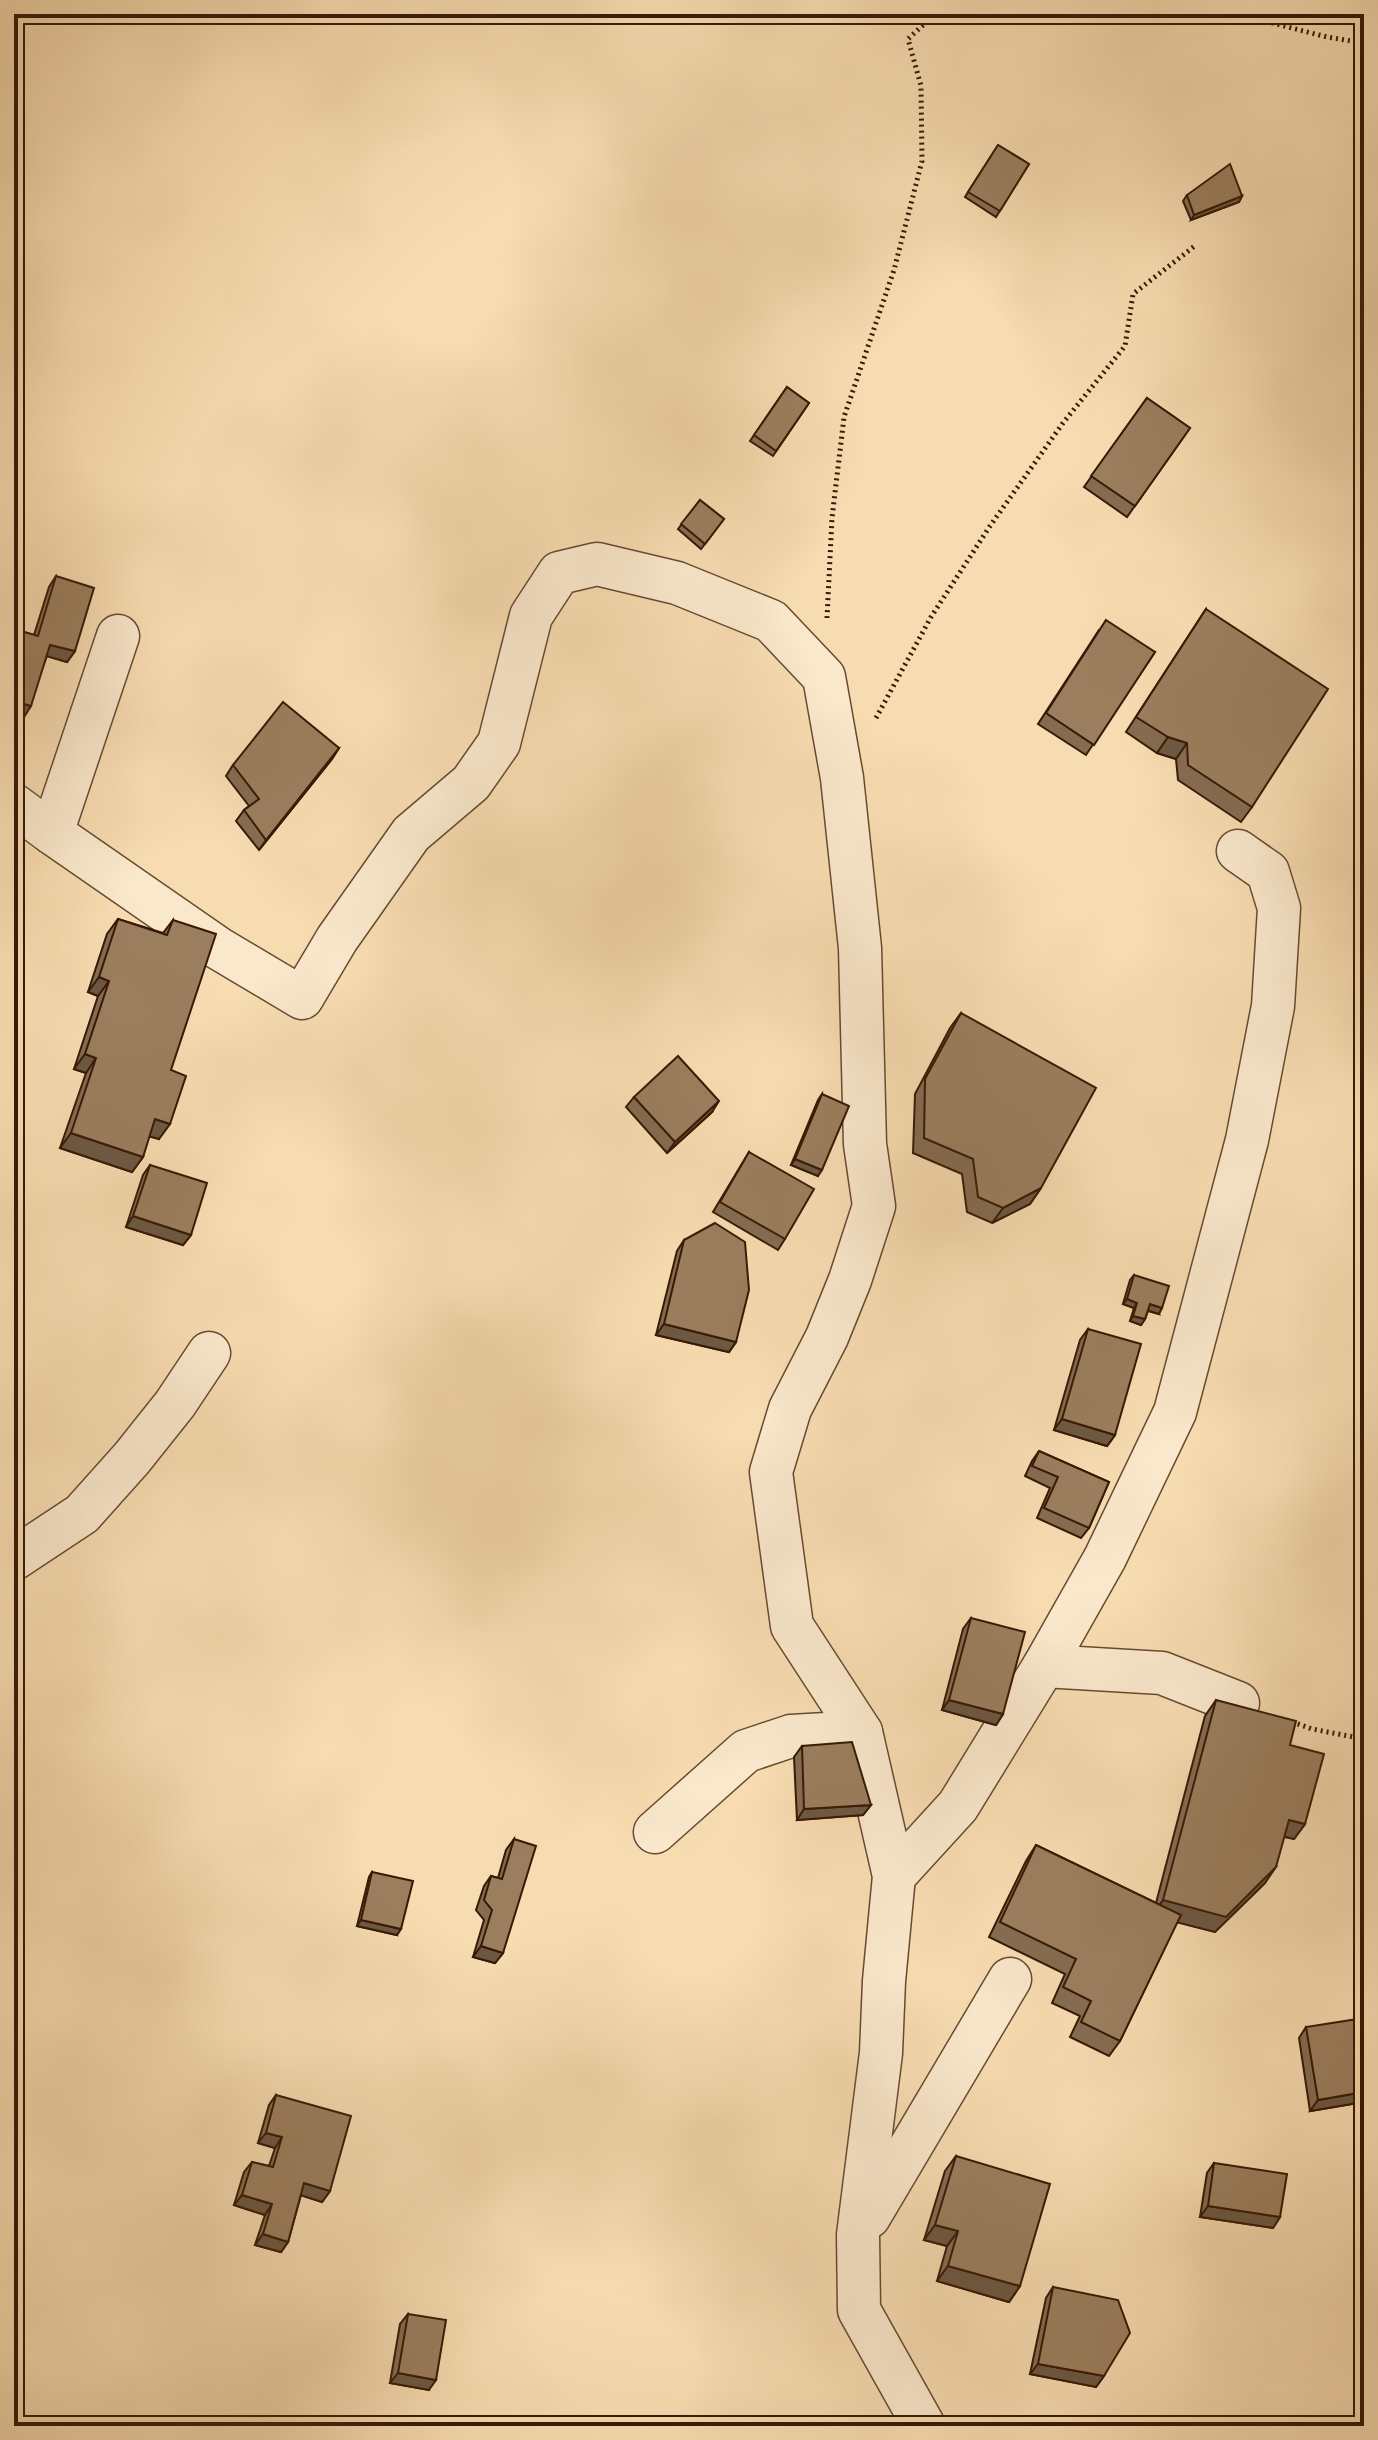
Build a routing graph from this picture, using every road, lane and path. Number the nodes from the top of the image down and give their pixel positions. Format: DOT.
graph roads {
  1 [pos="935,14"];
  2 [pos="1237,14"];
  3 [pos="1364,43"];
  4 [pos="1196,245"];
  5 [pos="118,636"];
  6 [pos="824,677"];
  7 [pos="842,778"];
  8 [pos="14,805"];
  9 [pos="52,833"];
  10 [pos="1238,851"];
  11 [pos="209,1353"];
  12 [pos="14,1559"];
  13 [pos="1044,1666"];
  14 [pos="1238,1703"];
  15 [pos="861,1732"];
  16 [pos="1364,1739"];
  17 [pos="655,1832"];
  18 [pos="894,1876"];
  19 [pos="1010,1979"];
  20 [pos="858,2235"];
  21 [pos="924,2426"];
  1 -- 6 [label="path"];
  2 -- 3 [label="path"];
  4 -- 7 [label="path"];
  5 -- 9 [label="street"];
  6 -- 7 [label="street"];
  6 -- 9 [label="street"];
  7 -- 15 [label="street"];
  8 -- 9 [label="street"];
  10 -- 13 [label="street"];
  11 -- 12 [label="street"];
  13 -- 14 [label="street"];
  13 -- 18 [label="street"];
  14 -- 16 [label="path"];
  15 -- 17 [label="street"];
  15 -- 18 [label="street"];
  18 -- 20 [label="street"];
  19 -- 20 [label="street"];
  20 -- 21 [label="street"];
}
